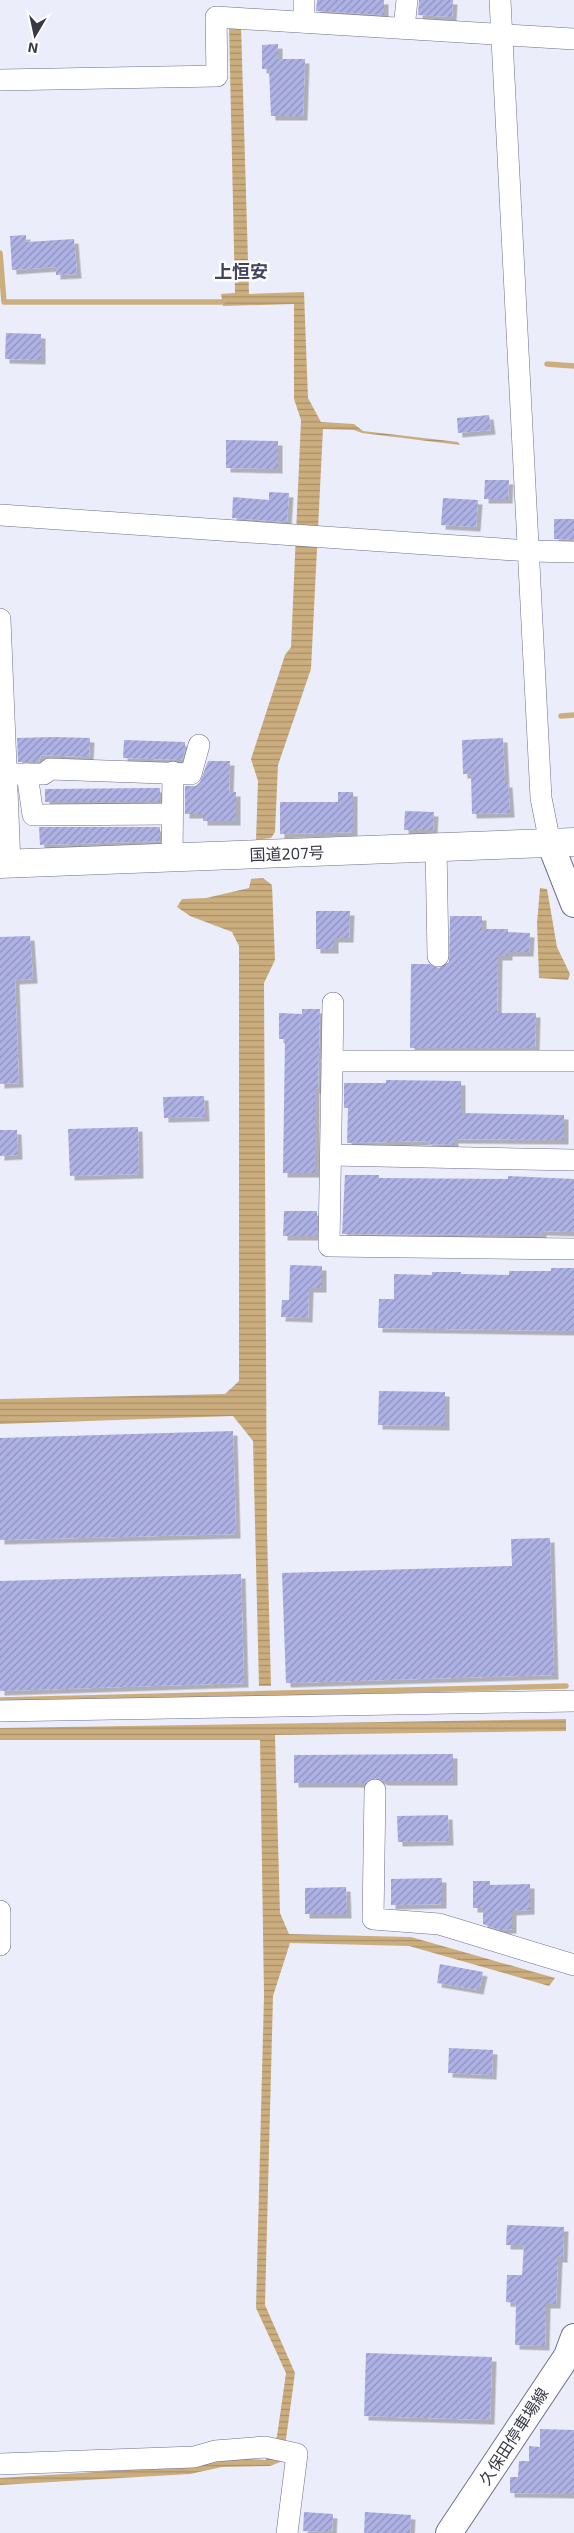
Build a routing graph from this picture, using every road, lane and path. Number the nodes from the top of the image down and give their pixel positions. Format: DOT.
graph roads {
  1 [pos="304,0"];
  2 [pos="407,0"];
  3 [pos="500,0"];
  4 [pos="304,22"];
  5 [pos="404,28"];
  6 [pos="503,34"];
  7 [pos="574,39"];
  8 [pos="0,80"];
  9 [pos="0,514"];
  10 [pos="530,551"];
  11 [pos="574,552"];
  12 [pos="0,619"];
  13 [pos="199,745"];
  14 [pos="173,772"];
  15 [pos="17,774"];
  16 [pos="172,814"];
  17 [pos="562,842"];
  18 [pos="436,847"];
  19 [pos="172,857"];
  20 [pos="5,864"];
  21 [pos="574,904"];
  22 [pos="438,956"];
  23 [pos="333,1004"];
  24 [pos="332,1061"];
  25 [pos="574,1061"];
  26 [pos="331,1156"];
  27 [pos="574,1160"];
  28 [pos="574,1249"];
  29 [pos="574,1701"];
  30 [pos="0,1711"];
  31 [pos="375,1790"];
  32 [pos="0,1911"];
  33 [pos="0,1945"];
  34 [pos="574,1965"];
  35 [pos="574,2337"];
  36 [pos="0,2464"];
  37 [pos="287,2533"];
  38 [pos="449,2533"];
  1 -- 4 [label="street"];
  2 -- 5 [label="street"];
  3 -- 6 [label="street"];
  4 -- 5 [label="street"];
  4 -- 8 [label="street"];
  5 -- 6 [label="street"];
  6 -- 7 [label="street"];
  6 -- 10 [label="street"];
  9 -- 10 [label="street"];
  10 -- 11 [label="street"];
  10 -- 17 [label="street"];
  12 -- 15 [label="street"];
  13 -- 14 [label="street"];
  14 -- 15 [label="street"];
  14 -- 16 [label="street"];
  15 -- 16 [label="street"];
  15 -- 20 [label="street"];
  16 -- 19 [label="street"];
  17 -- 18 [label="highway, 国道207号"];
  17 -- 21 [label="main road"];
  18 -- 19 [label="highway, 国道207号"];
  18 -- 22 [label="street"];
  19 -- 20 [label="highway, 国道207号"];
  23 -- 24 [label="street"];
  24 -- 25 [label="street"];
  24 -- 26 [label="street"];
  26 -- 27 [label="street"];
  26 -- 28 [label="street"];
  29 -- 30 [label="street"];
  31 -- 34 [label="street"];
  32 -- 33 [label="street"];
  35 -- 38 [label="main road, 久保田停車場線"];
  36 -- 37 [label="street"];
}
